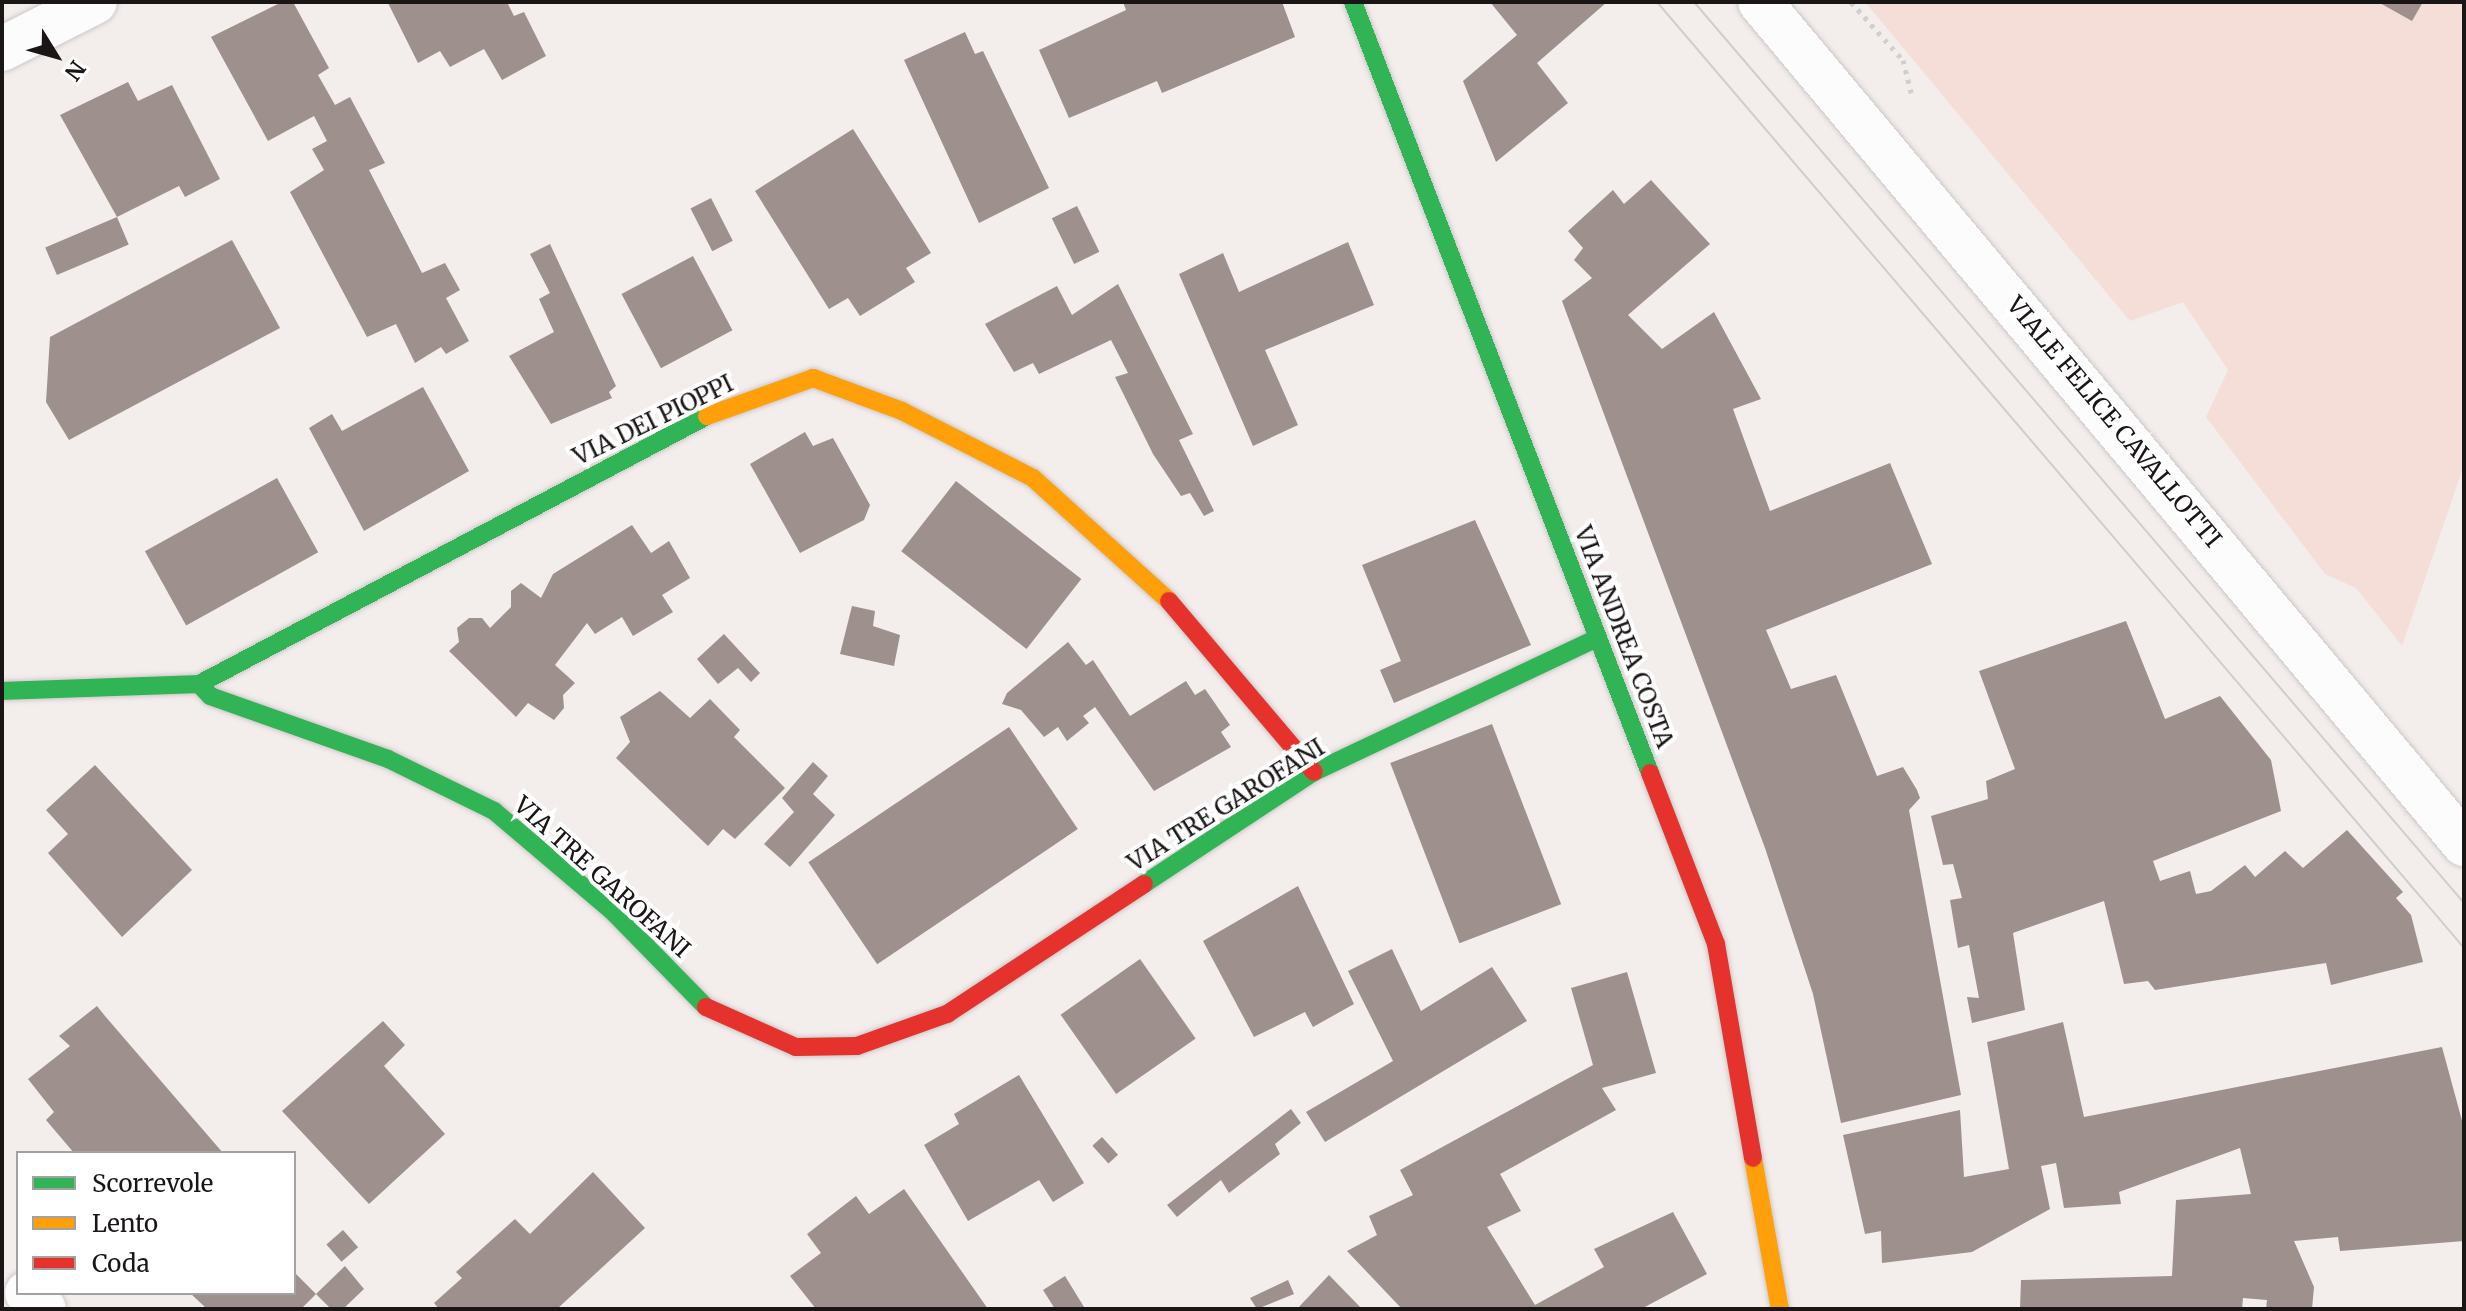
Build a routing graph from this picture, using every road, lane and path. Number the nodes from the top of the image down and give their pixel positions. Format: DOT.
graph roads {
  1 [pos="95,2"];
  2 [pos="1353,2"];
  3 [pos="1760,2"];
  4 [pos="2,49"];
  5 [pos="1598,638"];
  6 [pos="199,684"];
  7 [pos="2,691"];
  8 [pos="1314,772"];
  9 [pos="2464,844"];
  10 [pos="29,1295"];
  11 [pos="44,1309"];
  12 [pos="1780,1309"];
  1 -- 4 [label="street"];
  2 -- 5 [label="street, VIA ANDREA COSTA"];
  3 -- 9 [label="street, VIALE FELICE CAVALLOTTI"];
  5 -- 8 [label="street, VIA TRE GAROFANI"];
  5 -- 12 [label="street, VIA ANDREA COSTA"];
  6 -- 7 [label="street"];
  6 -- 8 [label="street, VIA TRE GAROFANI"];
  6 -- 8 [label="street, VIA DEI PIOPPI"];
  10 -- 11 [label="street"];
}
